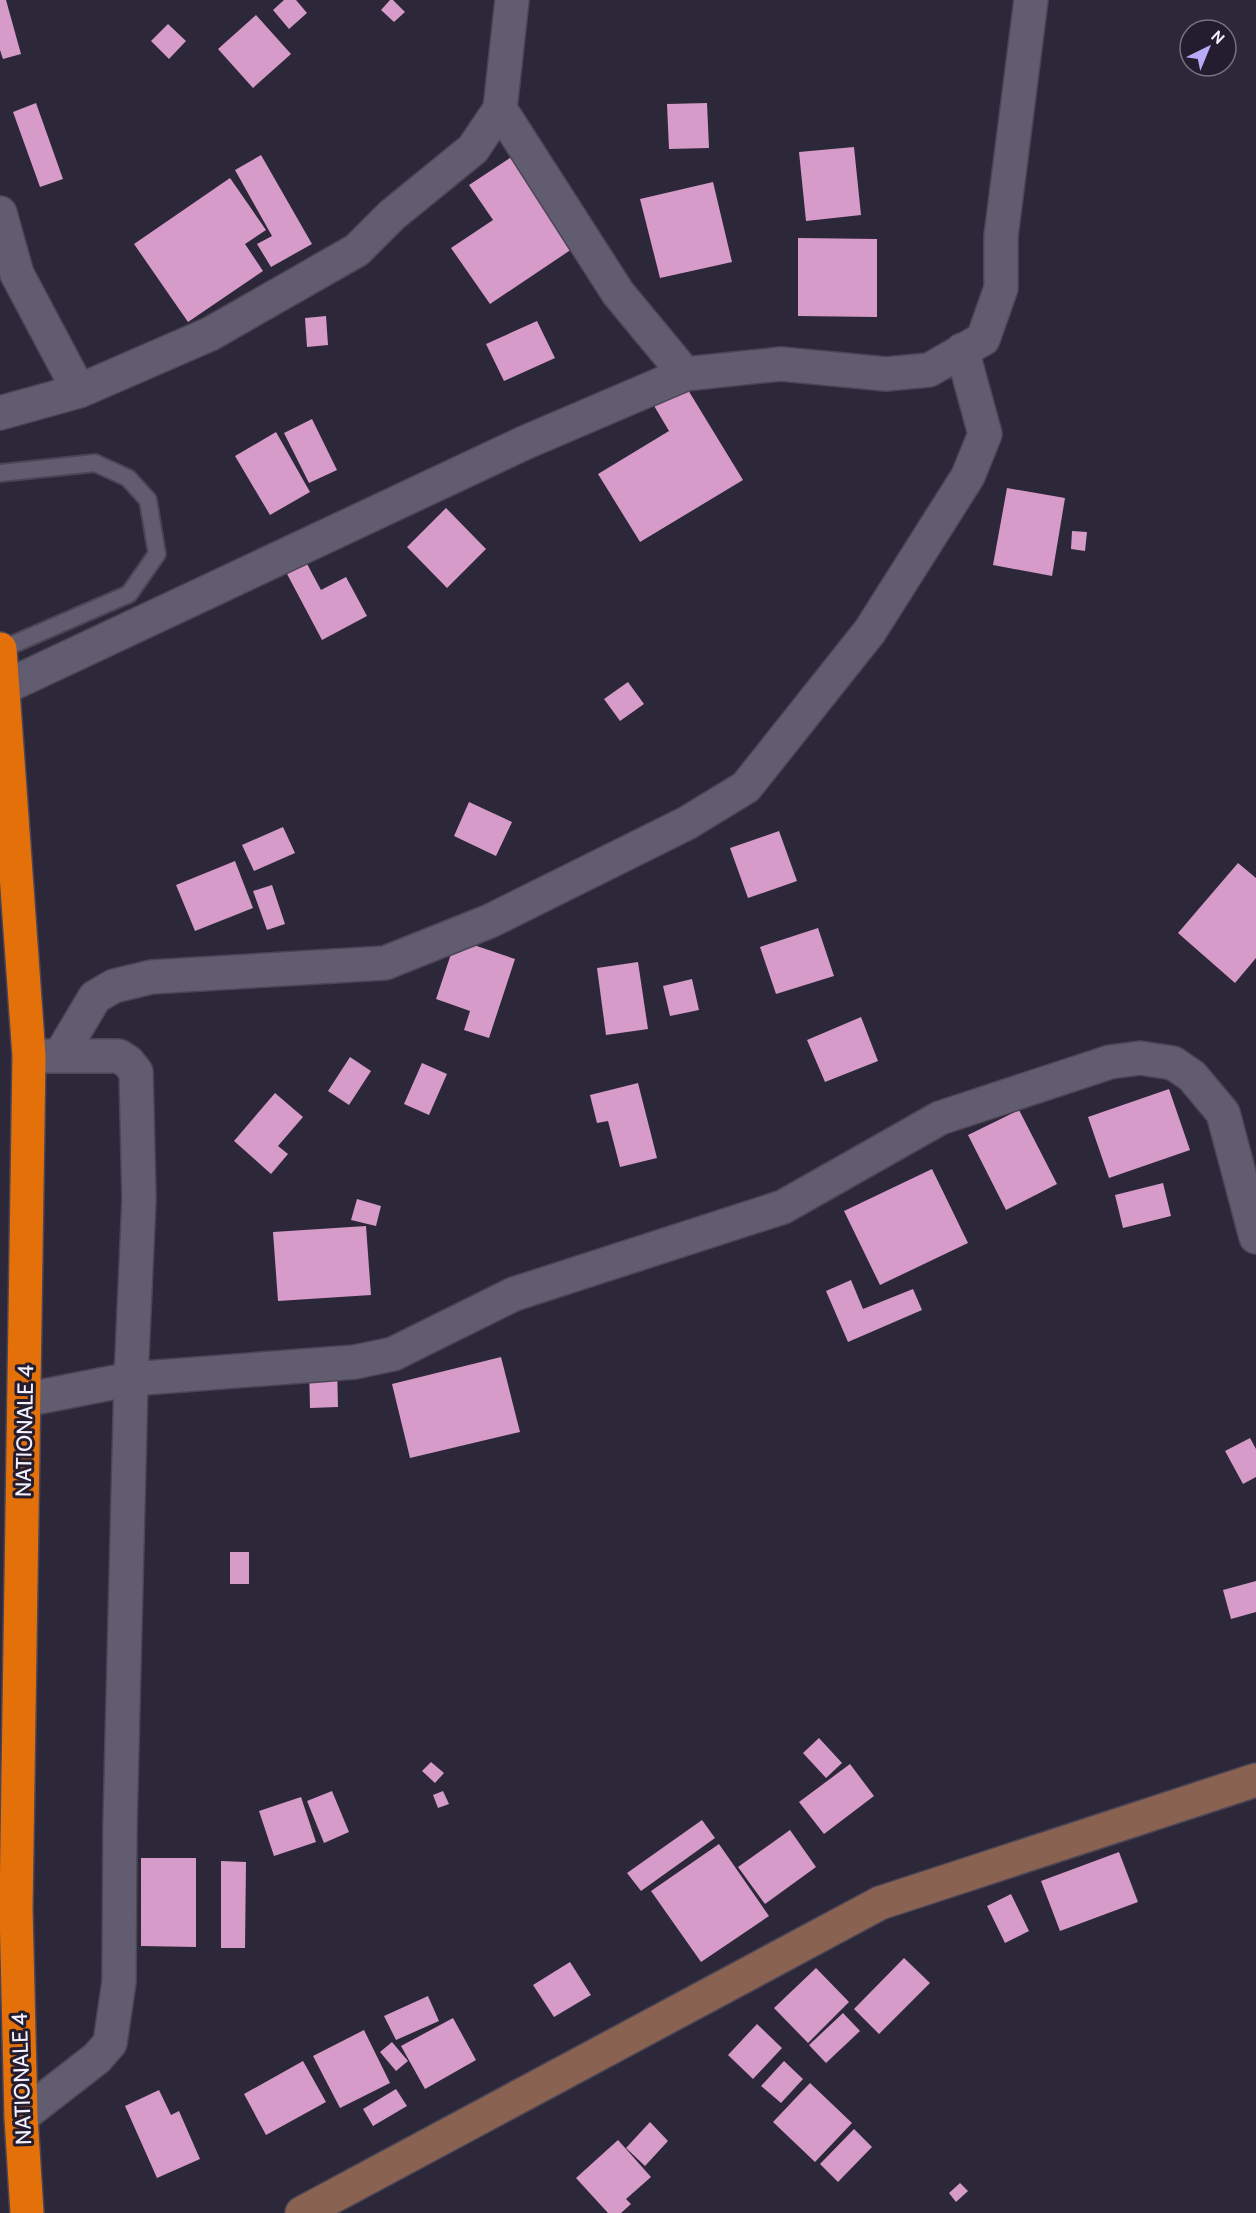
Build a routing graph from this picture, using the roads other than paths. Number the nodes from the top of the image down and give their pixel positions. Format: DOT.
graph roads {
  1 [pos="512,0"];
  2 [pos="1031,0"];
  3 [pos="500,109"];
  4 [pos="0,213"];
  5 [pos="962,350"];
  6 [pos="685,374"];
  7 [pos="79,391"];
  8 [pos="0,413"];
  9 [pos="0,473"];
  10 [pos="0,649"];
  11 [pos="3,688"];
  12 [pos="45,1055"];
  13 [pos="1256,1237"];
  14 [pos="131,1379"];
  15 [pos="24,1400"];
  16 [pos="1256,1780"];
  17 [pos="21,2117"];
  18 [pos="27,2213"];
  19 [pos="302,2213"];
  1 -- 3 [label="street"];
  2 -- 5 [label="street"];
  3 -- 6 [label="street"];
  3 -- 7 [label="street"];
  4 -- 7 [label="street"];
  5 -- 6 [label="street"];
  5 -- 12 [label="street"];
  6 -- 11 [label="street"];
  7 -- 8 [label="street"];
  9 -- 10 [label="lane"];
  10 -- 11 [label="highway, NATIONALE 4"];
  11 -- 12 [label="highway, NATIONALE 4"];
  12 -- 14 [label="street"];
  12 -- 15 [label="highway, NATIONALE 4"];
  13 -- 14 [label="street"];
  14 -- 15 [label="street"];
  14 -- 17 [label="street"];
  15 -- 17 [label="highway, NATIONALE 4"];
  16 -- 19 [label="street"];
  17 -- 18 [label="highway, NATIONALE 4"];
}
